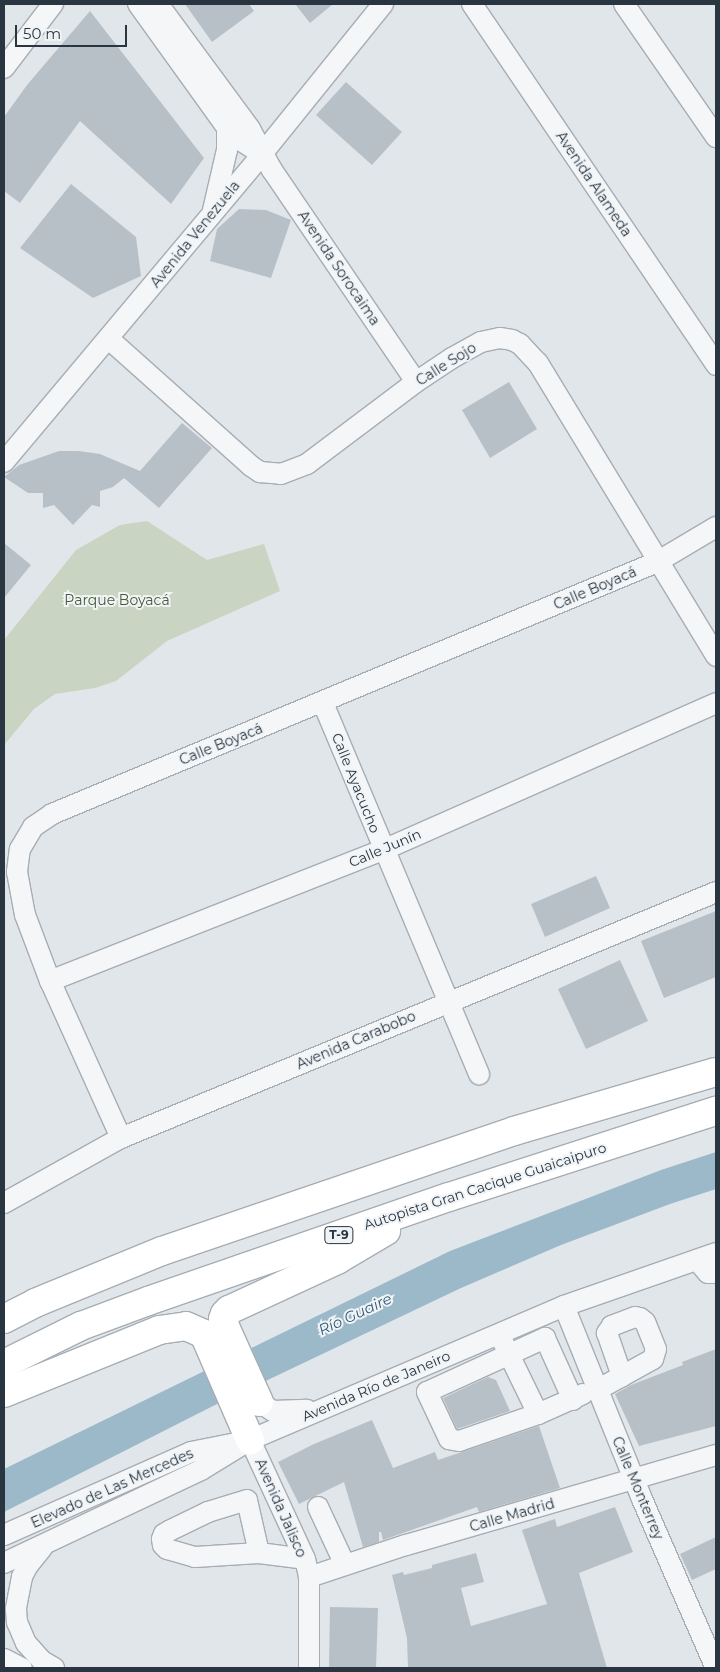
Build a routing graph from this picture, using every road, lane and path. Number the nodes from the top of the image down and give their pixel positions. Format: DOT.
graph roads {
  1 [pos="53,4"];
  2 [pos="138,4"];
  3 [pos="158,4"];
  4 [pos="383,4"];
  5 [pos="472,4"];
  6 [pos="624,4"];
  7 [pos="4,68"];
  8 [pos="227,128"];
  9 [pos="716,137"];
  10 [pos="262,154"];
  11 [pos="212,214"];
  12 [pos="109,339"];
  13 [pos="716,365"];
  14 [pos="416,382"];
  15 [pos="4,462"];
  16 [pos="716,527"];
  17 [pos="658,562"];
  18 [pos="716,656"];
  19 [pos="323,703"];
  20 [pos="716,703"];
  21 [pos="383,850"];
  22 [pos="716,892"];
  23 [pos="50,980"];
  24 [pos="449,1001"];
  25 [pos="716,1055"];
  26 [pos="716,1072"];
  27 [pos="479,1075"];
  28 [pos="716,1111"];
  29 [pos="514,1131"];
  30 [pos="121,1138"];
  31 [pos="449,1197"];
  32 [pos="4,1203"];
  33 [pos="716,1253"];
  34 [pos="697,1260"];
  35 [pos="716,1273"];
  36 [pos="564,1306"];
  37 [pos="4,1319"];
  38 [pos="215,1332"];
  39 [pos="499,1334"];
  40 [pos="509,1354"];
  41 [pos="4,1364"];
  42 [pos="622,1376"];
  43 [pos="595,1386"];
  44 [pos="4,1394"];
  45 [pos="573,1400"];
  46 [pos="324,1409"];
  47 [pos="538,1414"];
  48 [pos="250,1419"];
  49 [pos="716,1455"];
  50 [pos="634,1480"];
  51 [pos="318,1508"];
  52 [pos="4,1536"];
  53 [pos="47,1543"];
  54 [pos="259,1553"];
  55 [pos="4,1563"];
  56 [pos="345,1565"];
  57 [pos="307,1568"];
  58 [pos="4,1659"];
  59 [pos="22,1668"];
  60 [pos="54,1668"];
  61 [pos="309,1668"];
  62 [pos="716,1668"];
  1 -- 7 [label="street"];
  2 -- 8 [label="street, Avenida Sorocaima"];
  3 -- 10 [label="street, Avenida Sorocaima"];
  4 -- 10 [label="street, Avenida Venezuela"];
  5 -- 13 [label="street, Avenida Alameda"];
  6 -- 9 [label="street"];
  8 -- 10 [label="street, Avenida Sorocaima"];
  8 -- 11 [label="street"];
  10 -- 11 [label="street, Avenida Venezuela"];
  10 -- 14 [label="street, Avenida Sorocaima"];
  11 -- 12 [label="street, Avenida Venezuela"];
  12 -- 14 [label="street, Calle Sojo"];
  12 -- 15 [label="street, Avenida Venezuela"];
  14 -- 17 [label="street, Calle Sojo"];
  16 -- 17 [label="street, Calle Boyacá"];
  17 -- 18 [label="street, Calle Sojo"];
  17 -- 19 [label="street, Calle Boyacá"];
  19 -- 21 [label="street, Calle Ayacucho"];
  19 -- 23 [label="street, Calle Boyacá"];
  20 -- 21 [label="street, Calle Junín"];
  21 -- 23 [label="street, Calle Junín"];
  21 -- 24 [label="street, Calle Ayacucho"];
  22 -- 24 [label="street, Avenida Carabobo"];
  23 -- 30 [label="street, Calle Boyacá"];
  24 -- 27 [label="street, Calle Ayacucho"];
  24 -- 30 [label="street, Avenida Carabobo"];
  25 -- 29 [label="highway"];
  26 -- 29 [label="highway"];
  28 -- 31 [label="highway, Autopista Gran Cacique Guaicaipuro / T-9"];
  29 -- 37 [label="highway"];
  30 -- 32 [label="street, Avenida Carabobo"];
  31 -- 38 [label="highway, T-9"];
  31 -- 41 [label="highway, Autopista Gran Cacique Guaicaipuro / T-9"];
  33 -- 34 [label="street, Avenida Río de Janeiro"];
  34 -- 35 [label="street"];
  34 -- 36 [label="street, Avenida Río de Janeiro"];
  36 -- 39 [label="street, Avenida Río de Janeiro"];
  36 -- 43 [label="street, Calle Monterrey"];
  38 -- 44 [label="highway"];
  38 -- 48 [label="highway"];
  39 -- 40 [label="street"];
  39 -- 46 [label="street, Avenida Río de Janeiro"];
  40 -- 45 [label="street"];
  40 -- 47 [label="street"];
  40 -- 47 [label="street"];
  42 -- 43 [label="street"];
  43 -- 45 [label="street"];
  43 -- 50 [label="street, Calle Monterrey"];
  45 -- 47 [label="street"];
  46 -- 48 [label="street, Avenida Río de Janeiro"];
  46 -- 48 [label="street"];
  48 -- 52 [label="street, Elevado de Las Mercedes"];
  48 -- 53 [label="street, Avenida Río de Janeiro"];
  48 -- 57 [label="street, Avenida Jalisco"];
  49 -- 50 [label="street, Calle Madrid"];
  50 -- 56 [label="street, Calle Madrid"];
  50 -- 62 [label="street, Calle Monterrey"];
  51 -- 56 [label="street"];
  53 -- 55 [label="street, Avenida Río de Janeiro"];
  53 -- 60 [label="street"];
  54 -- 54 [label="street"];
  54 -- 57 [label="street"];
  56 -- 57 [label="street, Calle Madrid"];
  57 -- 61 [label="street, Avenida Jalisco"];
  58 -- 59 [label="street"];
}
